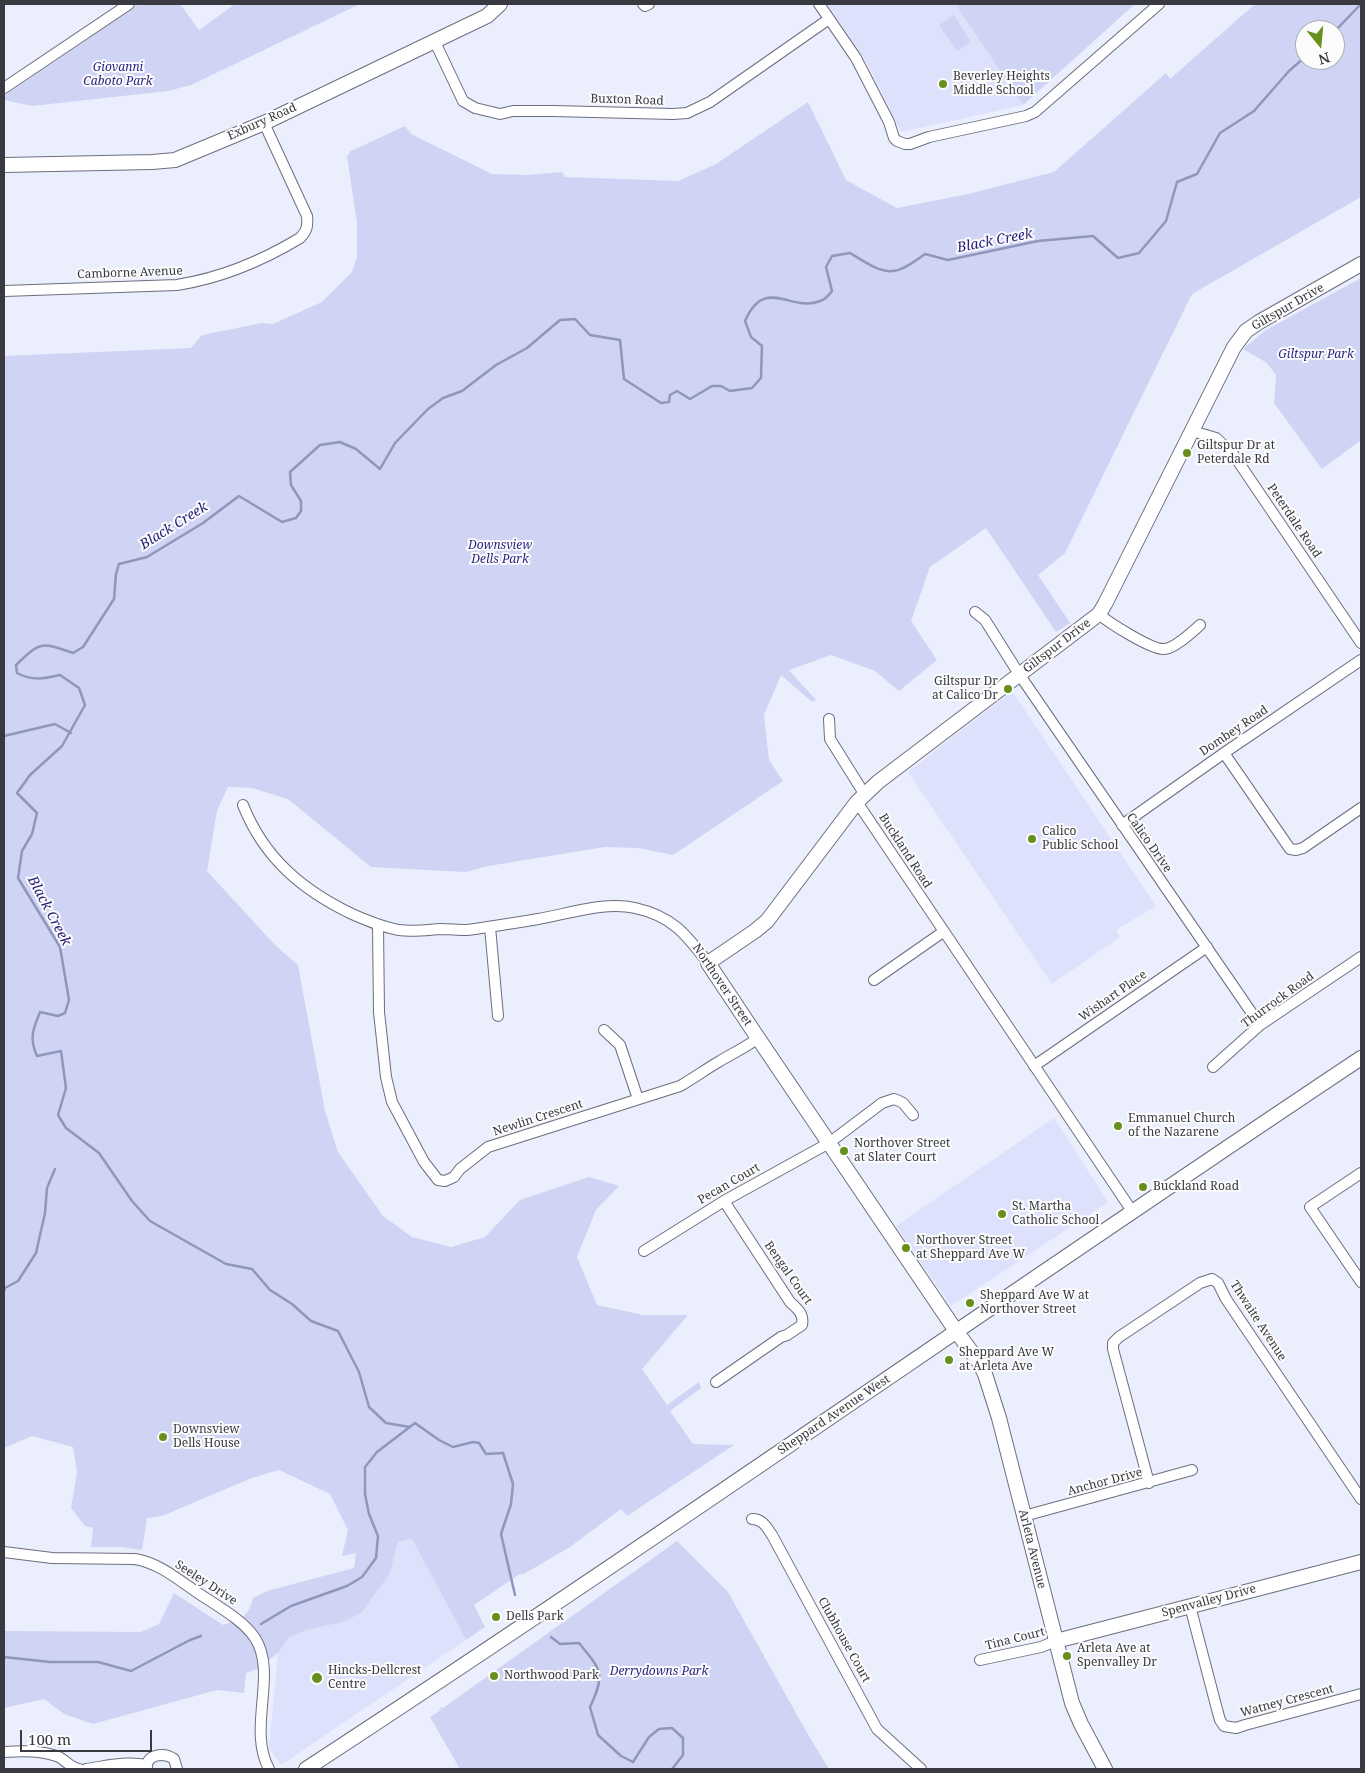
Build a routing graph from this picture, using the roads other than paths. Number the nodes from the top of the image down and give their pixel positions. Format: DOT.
graph roads {
  1 [pos="129,4"];
  2 [pos="500,4"];
  3 [pos="642,4"];
  4 [pos="649,4"];
  5 [pos="819,4"];
  6 [pos="1159,4"];
  7 [pos="829,19"];
  8 [pos="435,42"];
  9 [pos="4,88"];
  10 [pos="264,123"];
  11 [pos="4,165"];
  12 [pos="1361,264"];
  13 [pos="4,291"];
  14 [pos="1192,431"];
  15 [pos="975,612"];
  16 [pos="1099,614"];
  17 [pos="1200,625"];
  18 [pos="1361,643"];
  19 [pos="1361,660"];
  20 [pos="1019,674"];
  21 [pos="830,719"];
  22 [pos="1224,753"];
  23 [pos="861,798"];
  24 [pos="243,805"];
  25 [pos="1361,808"];
  26 [pos="1122,825"];
  27 [pos="378,926"];
  28 [pos="490,927"];
  29 [pos="943,932"];
  30 [pos="1206,948"];
  31 [pos="1361,957"];
  32 [pos="708,963"];
  33 [pos="874,980"];
  34 [pos="498,1016"];
  35 [pos="1260,1025"];
  36 [pos="604,1030"];
  37 [pos="758,1038"];
  38 [pos="1361,1058"];
  39 [pos="1034,1066"];
  40 [pos="1213,1068"];
  41 [pos="638,1099"];
  42 [pos="913,1115"];
  43 [pos="829,1143"];
  44 [pos="1361,1173"];
  45 [pos="724,1201"];
  46 [pos="1132,1211"];
  47 [pos="644,1251"];
  48 [pos="1361,1282"];
  49 [pos="956,1331"];
  50 [pos="716,1382"];
  51 [pos="1192,1470"];
  52 [pos="1149,1483"];
  53 [pos="1361,1499"];
  54 [pos="1024,1516"];
  55 [pos="752,1519"];
  56 [pos="4,1552"];
  57 [pos="1361,1562"];
  58 [pos="1190,1606"];
  59 [pos="1056,1641"];
  60 [pos="980,1660"];
  61 [pos="1361,1694"];
  62 [pos="4,1752"];
  63 [pos="147,1767"];
  64 [pos="73,1768"];
  65 [pos="86,1769"];
  66 [pos="177,1769"];
  67 [pos="269,1769"];
  68 [pos="306,1769"];
  69 [pos="921,1769"];
  70 [pos="1105,1769"];
  1 -- 9 [label="street"];
  2 -- 8 [label="street, Exbury Road"];
  3 -- 4 [label="street"];
  5 -- 7 [label="street"];
  6 -- 7 [label="street"];
  7 -- 8 [label="street, Buxton Road"];
  8 -- 10 [label="street, Exbury Road"];
  10 -- 11 [label="street, Exbury Road"];
  10 -- 13 [label="street, Camborne Avenue"];
  12 -- 14 [label="street, Giltspur Drive"];
  14 -- 16 [label="street, Giltspur Drive"];
  14 -- 18 [label="street, Peterdale Road"];
  15 -- 20 [label="street, Calico Drive"];
  16 -- 17 [label="street"];
  16 -- 20 [label="street, Giltspur Drive"];
  19 -- 22 [label="street, Dombey Road"];
  20 -- 23 [label="street, Giltspur Drive"];
  20 -- 26 [label="street, Calico Drive"];
  21 -- 23 [label="street, Buckland Road"];
  22 -- 25 [label="street"];
  22 -- 26 [label="street, Dombey Road"];
  23 -- 29 [label="street, Buckland Road"];
  23 -- 32 [label="street, Giltspur Drive"];
  24 -- 27 [label="street, Northover Street"];
  26 -- 30 [label="street, Calico Drive"];
  27 -- 28 [label="street, Northover Street"];
  27 -- 41 [label="street, Newlin Crescent"];
  28 -- 32 [label="street, Northover Street"];
  28 -- 34 [label="street"];
  29 -- 33 [label="street"];
  29 -- 39 [label="street, Buckland Road"];
  30 -- 35 [label="street, Calico Drive"];
  30 -- 39 [label="street, Wishart Place"];
  31 -- 35 [label="street, Thurrock Road"];
  32 -- 37 [label="street, Northover Street"];
  35 -- 40 [label="street, Thurrock Road"];
  36 -- 41 [label="street"];
  37 -- 41 [label="street, Newlin Crescent"];
  37 -- 43 [label="street, Northover Street"];
  38 -- 46 [label="street, Sheppard Avenue West"];
  39 -- 46 [label="street, Buckland Road"];
  42 -- 43 [label="street, Pecan Court"];
  43 -- 45 [label="street, Pecan Court"];
  43 -- 49 [label="street, Northover Street"];
  44 -- 48 [label="street"];
  45 -- 47 [label="street, Pecan Court"];
  45 -- 50 [label="street, Bengal Court"];
  46 -- 49 [label="street, Sheppard Avenue West"];
  49 -- 54 [label="street, Arleta Avenue"];
  49 -- 68 [label="street, Sheppard Avenue West"];
  51 -- 52 [label="street, Anchor Drive"];
  52 -- 53 [label="street, Thwaite Avenue"];
  52 -- 54 [label="street, Anchor Drive"];
  54 -- 59 [label="street, Arleta Avenue"];
  55 -- 69 [label="street, Clubhouse Court"];
  56 -- 67 [label="street, Seeley Drive"];
  57 -- 58 [label="street, Spenvalley Drive"];
  58 -- 59 [label="street, Spenvalley Drive"];
  58 -- 61 [label="street, Watney Crescent"];
  59 -- 60 [label="street, Tina Court"];
  59 -- 70 [label="street, Arleta Avenue"];
  62 -- 64 [label="street"];
  63 -- 65 [label="street"];
  63 -- 66 [label="street"];
}
